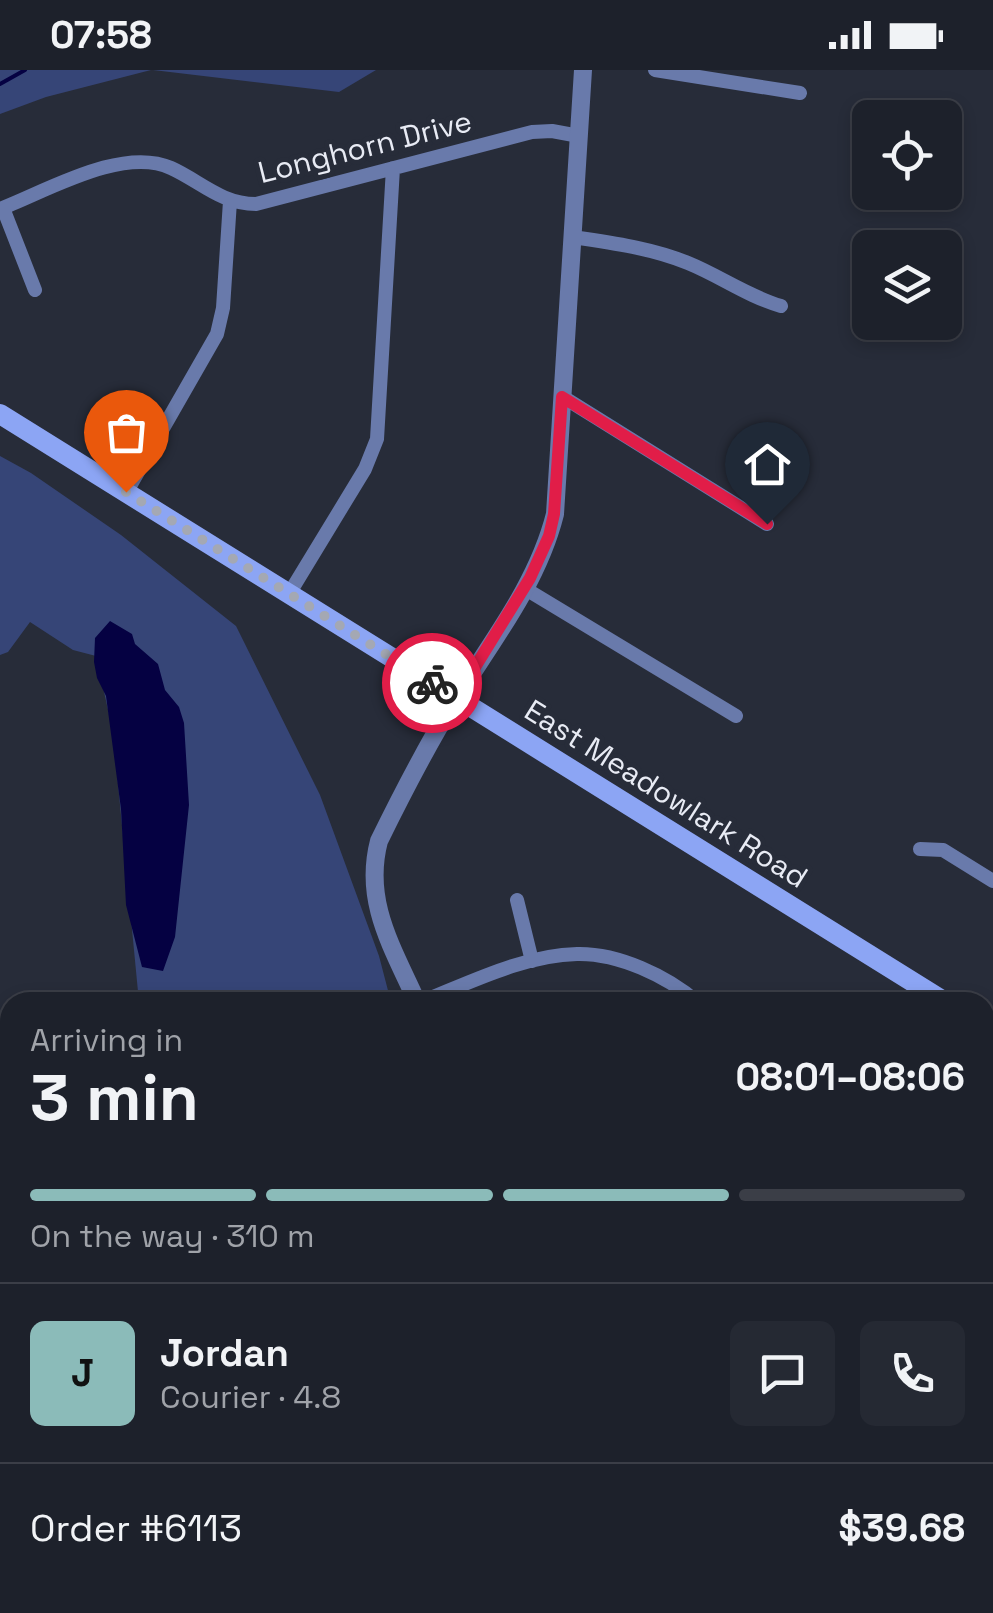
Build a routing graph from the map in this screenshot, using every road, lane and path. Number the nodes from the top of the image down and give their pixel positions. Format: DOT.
graph roads {
  1 [pos="583,70"];
  2 [pos="654,70"];
  3 [pos="800,93"];
  4 [pos="580,136"];
  5 [pos="393,168"];
  6 [pos="230,201"];
  7 [pos="2,209"];
  8 [pos="573,237"];
  9 [pos="35,290"];
  10 [pos="781,306"];
  11 [pos="562,397"];
  12 [pos="0,414"];
  13 [pos="126,492"];
  14 [pos="767,524"];
  15 [pos="524,588"];
  16 [pos="288,594"];
  17 [pos="456,698"];
  18 [pos="736,716"];
  19 [pos="920,848"];
  20 [pos="993,881"];
  21 [pos="518,900"];
  22 [pos="532,961"];
  23 [pos="414,992"];
  24 [pos="447,992"];
  25 [pos="684,992"];
  26 [pos="929,992"];
  1 -- 4 [label="street"];
  2 -- 3 [label="street"];
  4 -- 5 [label="street, Longhorn Drive"];
  4 -- 8 [label="street"];
  5 -- 6 [label="street, Longhorn Drive"];
  5 -- 16 [label="street"];
  6 -- 7 [label="street, Longhorn Drive"];
  6 -- 13 [label="street"];
  7 -- 9 [label="street"];
  8 -- 10 [label="street"];
  8 -- 11 [label="street"];
  11 -- 14 [label="street"];
  11 -- 15 [label="street"];
  12 -- 13 [label="main road, East Meadowlark Road"];
  13 -- 16 [label="main road, East Meadowlark Road"];
  15 -- 17 [label="street"];
  15 -- 18 [label="street"];
  16 -- 17 [label="main road, East Meadowlark Road"];
  17 -- 23 [label="street"];
  17 -- 26 [label="main road, East Meadowlark Road"];
  19 -- 20 [label="street"];
  21 -- 22 [label="street"];
  22 -- 24 [label="street"];
  22 -- 25 [label="street"];
}
